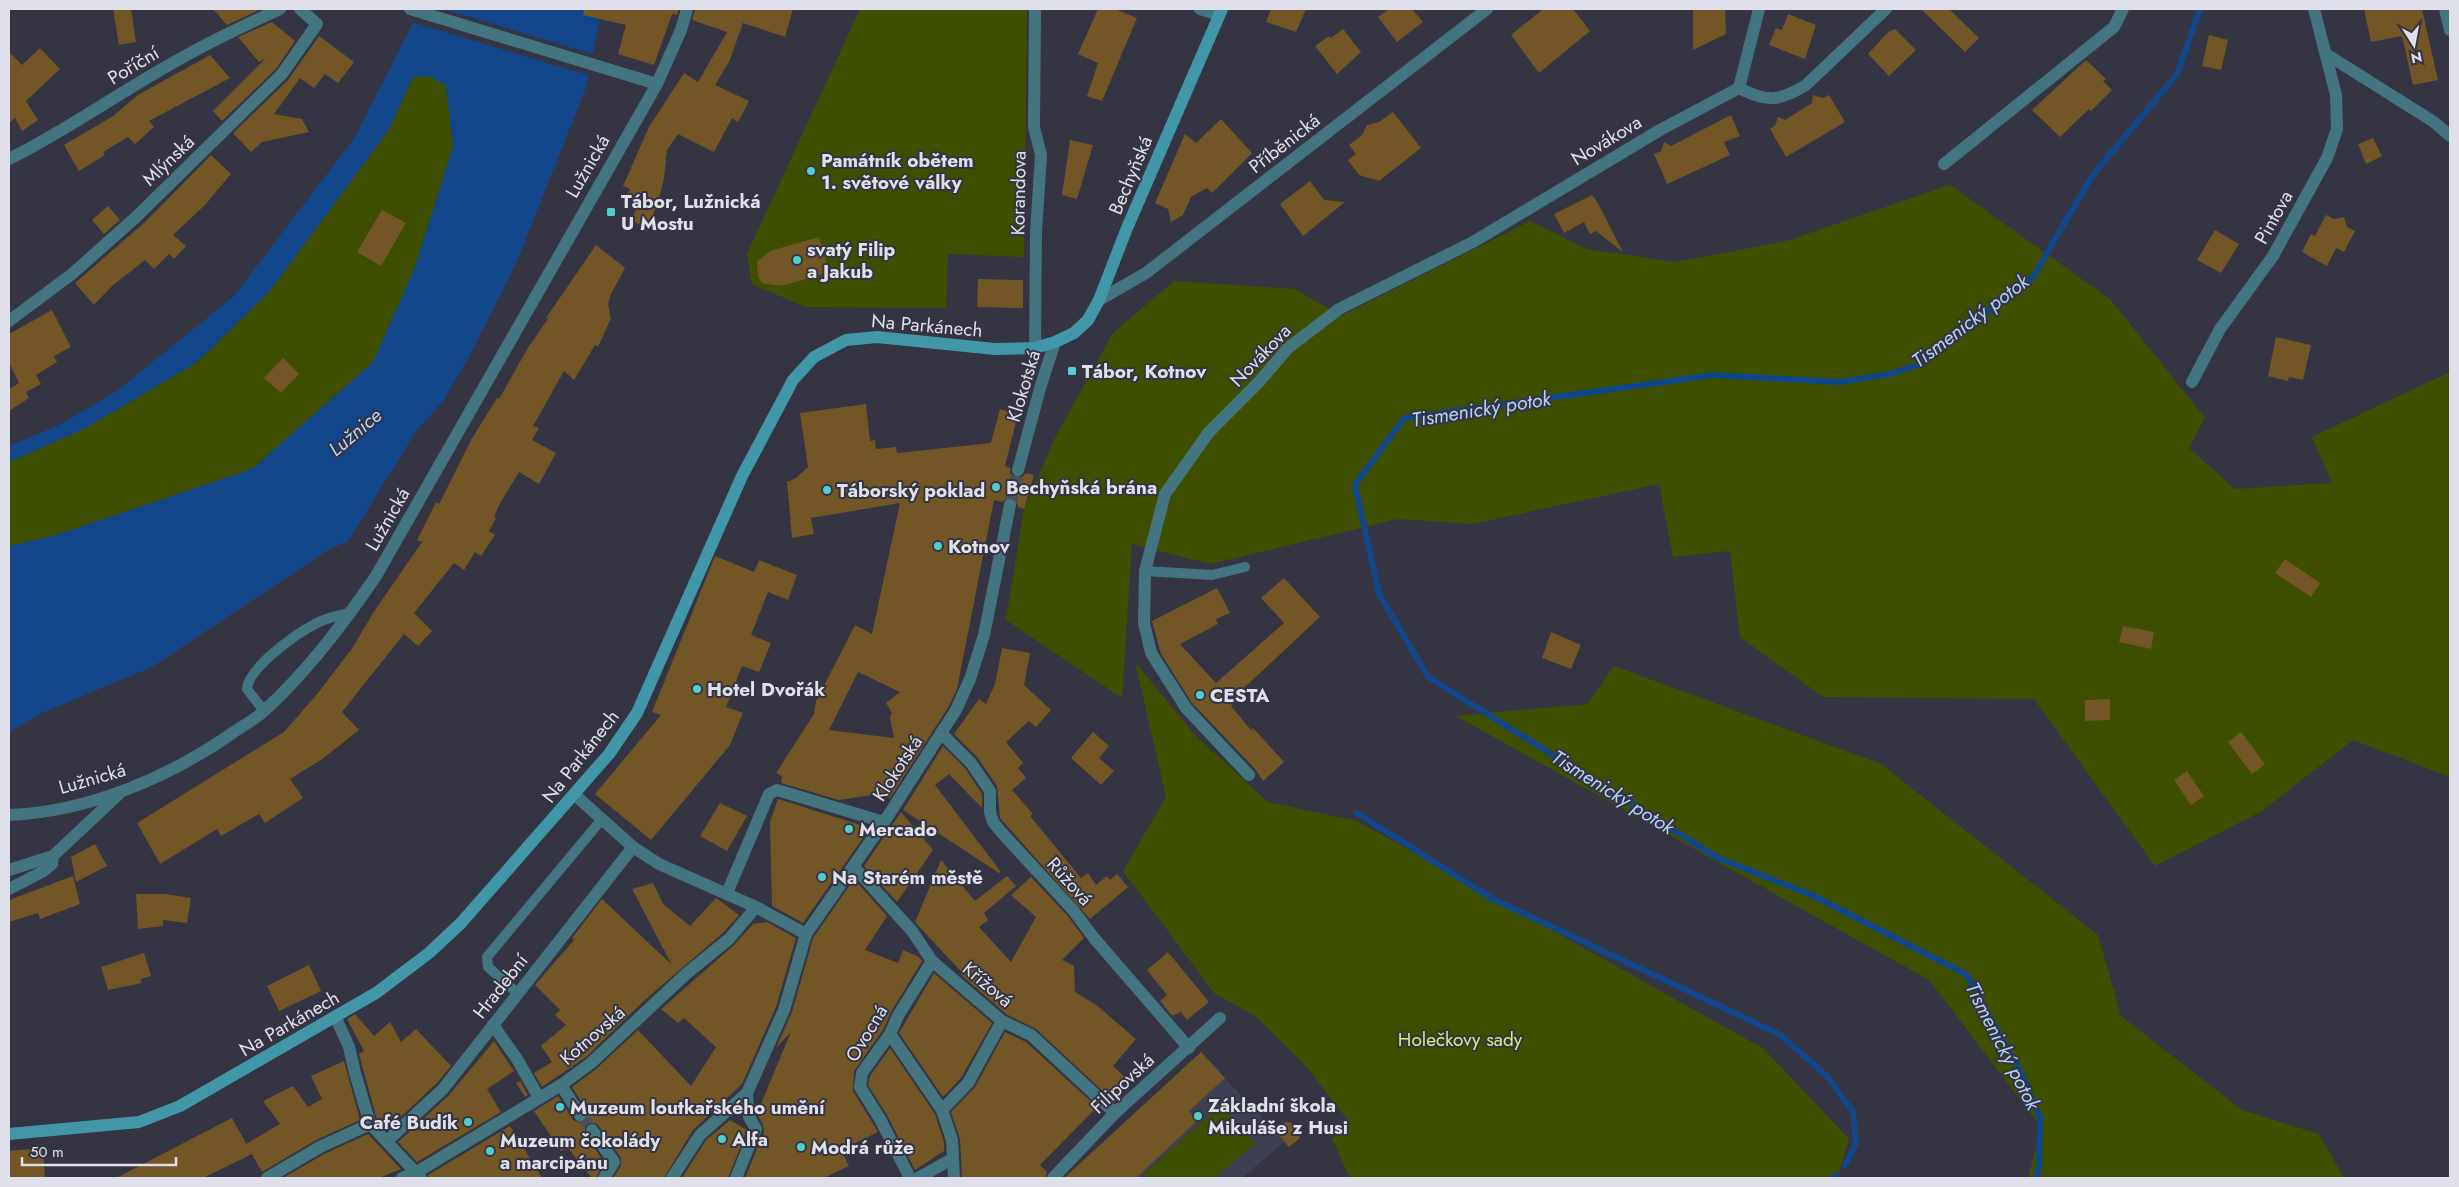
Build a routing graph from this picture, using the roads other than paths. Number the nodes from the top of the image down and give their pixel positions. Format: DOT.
graph roads {
  1 [pos="280,9"];
  2 [pos="300,9"];
  3 [pos="410,9"];
  4 [pos="687,9"];
  5 [pos="1035,9"];
  6 [pos="1200,9"];
  7 [pos="1488,9"];
  8 [pos="1759,9"];
  9 [pos="1886,9"];
  10 [pos="2123,9"];
  11 [pos="2314,9"];
  12 [pos="2445,9"];
  13 [pos="1221,12"];
  14 [pos="2450,30"];
  15 [pos="2326,54"];
  16 [pos="656,84"];
  17 [pos="1739,88"];
  18 [pos="2450,136"];
  19 [pos="9,159"];
  20 [pos="1944,164"];
  21 [pos="1099,300"];
  22 [pos="9,321"];
  23 [pos="1056,342"];
  24 [pos="1035,348"];
  25 [pos="2192,382"];
  26 [pos="1018,470"];
  27 [pos="1010,505"];
  28 [pos="1245,567"];
  29 [pos="1145,571"];
  30 [pos="351,613"];
  31 [pos="264,711"];
  32 [pos="941,733"];
  33 [pos="1249,775"];
  34 [pos="120,793"];
  35 [pos="575,795"];
  36 [pos="9,815"];
  37 [pos="602,819"];
  38 [pos="884,822"];
  39 [pos="633,847"];
  40 [pos="53,856"];
  41 [pos="854,867"];
  42 [pos="9,870"];
  43 [pos="9,889"];
  44 [pos="726,893"];
  45 [pos="756,907"];
  46 [pos="806,934"];
  47 [pos="932,961"];
  48 [pos="518,994"];
  49 [pos="336,1018"];
  50 [pos="1220,1018"];
  51 [pos="1002,1021"];
  52 [pos="493,1025"];
  53 [pos="890,1034"];
  54 [pos="1189,1048"];
  55 [pos="561,1085"];
  56 [pos="748,1093"];
  57 [pos="539,1098"];
  58 [pos="942,1110"];
  59 [pos="1115,1113"];
  60 [pos="580,1115"];
  61 [pos="370,1124"];
  62 [pos="592,1130"];
  63 [pos="9,1134"];
  64 [pos="387,1141"];
  65 [pos="952,1159"];
  66 [pos="419,1175"];
  67 [pos="266,1178"];
  68 [pos="402,1178"];
  69 [pos="604,1178"];
  70 [pos="672,1178"];
  71 [pos="736,1178"];
  72 [pos="910,1178"];
  73 [pos="918,1178"];
  74 [pos="954,1178"];
  75 [pos="1053,1178"];
  1 -- 19 [label="street, Poříční"];
  2 -- 22 [label="street, Mlýnská"];
  3 -- 16 [label="street"];
  4 -- 16 [label="street"];
  5 -- 24 [label="street, Korandova"];
  6 -- 13 [label="street"];
  7 -- 21 [label="street, Příběnická"];
  8 -- 17 [label="street"];
  9 -- 17 [label="street"];
  10 -- 20 [label="street"];
  11 -- 15 [label="street, Pintova"];
  12 -- 14 [label="street"];
  13 -- 21 [label="main road, Bechyňská"];
  15 -- 18 [label="street"];
  15 -- 25 [label="street, Pintova"];
  16 -- 30 [label="street, Lužnická"];
  17 -- 29 [label="street, Novákova"];
  21 -- 23 [label="main road, Bechyňská"];
  23 -- 24 [label="main road, Na Parkánech"];
  23 -- 26 [label="street, Klokotská"];
  24 -- 35 [label="main road, Na Parkánech"];
  27 -- 32 [label="street, Klokotská"];
  28 -- 29 [label="lane"];
  29 -- 33 [label="street, Novákova"];
  30 -- 31 [label="street, Lužnická"];
  30 -- 31 [label="lane"];
  31 -- 34 [label="street, Lužnická"];
  32 -- 38 [label="street, Klokotská"];
  32 -- 54 [label="street, Růžová"];
  34 -- 36 [label="street, Lužnická"];
  34 -- 40 [label="street"];
  35 -- 37 [label="street"];
  35 -- 49 [label="main road, Na Parkánech"];
  37 -- 39 [label="street"];
  37 -- 48 [label="lane"];
  38 -- 41 [label="street, Klokotská"];
  38 -- 44 [label="street"];
  39 -- 44 [label="street"];
  39 -- 48 [label="street, Hradební"];
  40 -- 42 [label="street"];
  40 -- 43 [label="street"];
  41 -- 46 [label="street, Klokotská"];
  41 -- 47 [label="street, Křížová"];
  44 -- 45 [label="street"];
  45 -- 46 [label="street"];
  45 -- 55 [label="street, Kotnovská"];
  46 -- 56 [label="street, Klokotská"];
  47 -- 51 [label="street, Křížová"];
  47 -- 53 [label="street, Ovocná"];
  48 -- 52 [label="street, Hradební"];
  49 -- 61 [label="street"];
  49 -- 63 [label="main road, Na Parkánech"];
  50 -- 54 [label="street, Filipovská"];
  51 -- 58 [label="street"];
  51 -- 59 [label="street, Křížová"];
  52 -- 57 [label="street"];
  52 -- 64 [label="street, Hradební"];
  53 -- 58 [label="street"];
  53 -- 72 [label="street, Ovocná"];
  54 -- 59 [label="street, Filipovská"];
  55 -- 57 [label="street, Kotnovská"];
  55 -- 60 [label="street"];
  56 -- 70 [label="street, Klokotská"];
  56 -- 71 [label="street"];
  57 -- 66 [label="street, Kotnovská"];
  58 -- 65 [label="street"];
  59 -- 75 [label="street, Filipovská"];
  61 -- 64 [label="street"];
  61 -- 67 [label="street"];
  62 -- 69 [label="street"];
  64 -- 66 [label="street"];
  65 -- 73 [label="street"];
  65 -- 74 [label="street"];
  66 -- 68 [label="street, Kotnovská"];
}
